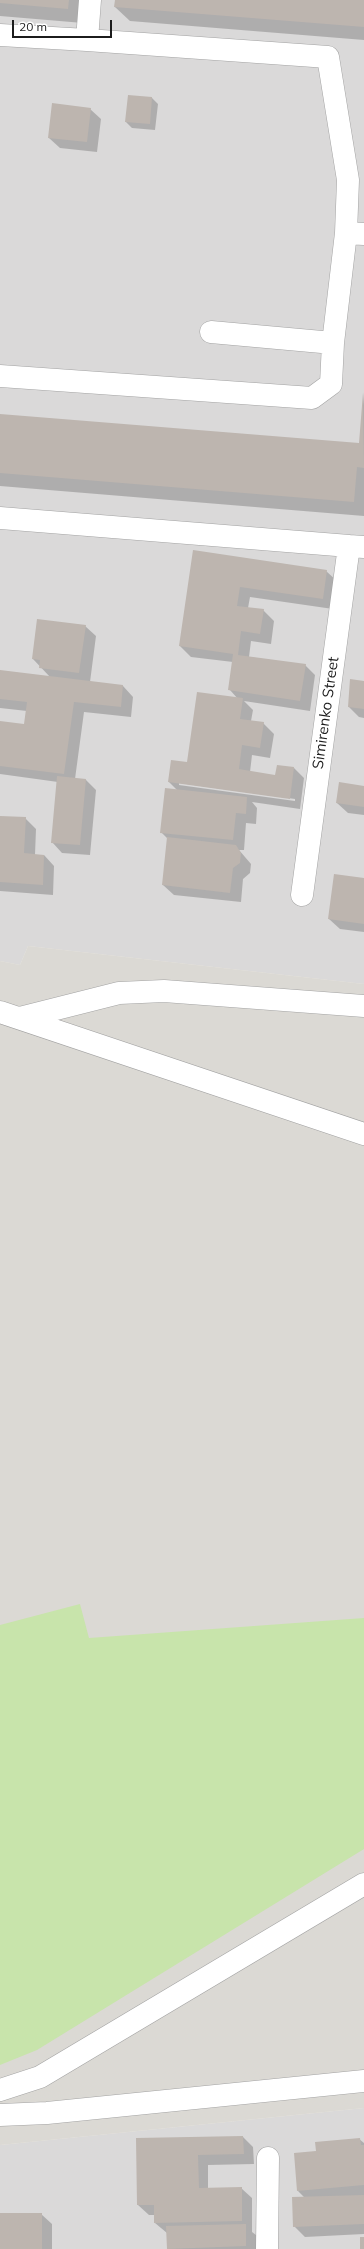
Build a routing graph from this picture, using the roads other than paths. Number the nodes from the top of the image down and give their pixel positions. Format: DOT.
graph roads {
  1 [pos="90,0"];
  2 [pos="0,35"];
  3 [pos="87,40"];
  4 [pos="355,234"];
  5 [pos="211,332"];
  6 [pos="333,343"];
  7 [pos="0,376"];
  8 [pos="0,518"];
  9 [pos="356,547"];
  10 [pos="302,895"];
  11 [pos="364,1006"];
  12 [pos="10,1015"];
  13 [pos="364,1134"];
  14 [pos="364,1884"];
  15 [pos="364,2081"];
  16 [pos="0,2090"];
  17 [pos="0,2115"];
  18 [pos="268,2158"];
  19 [pos="267,2249"];
  1 -- 3 [label="street"];
  2 -- 3 [label="street"];
  3 -- 4 [label="street"];
  4 -- 6 [label="street"];
  5 -- 6 [label="street"];
  6 -- 7 [label="street"];
  8 -- 9 [label="street"];
  9 -- 10 [label="street, Simirenko Street"];
  11 -- 12 [label="street"];
  12 -- 13 [label="street"];
  14 -- 16 [label="street"];
  15 -- 17 [label="street"];
  18 -- 19 [label="street"];
}
